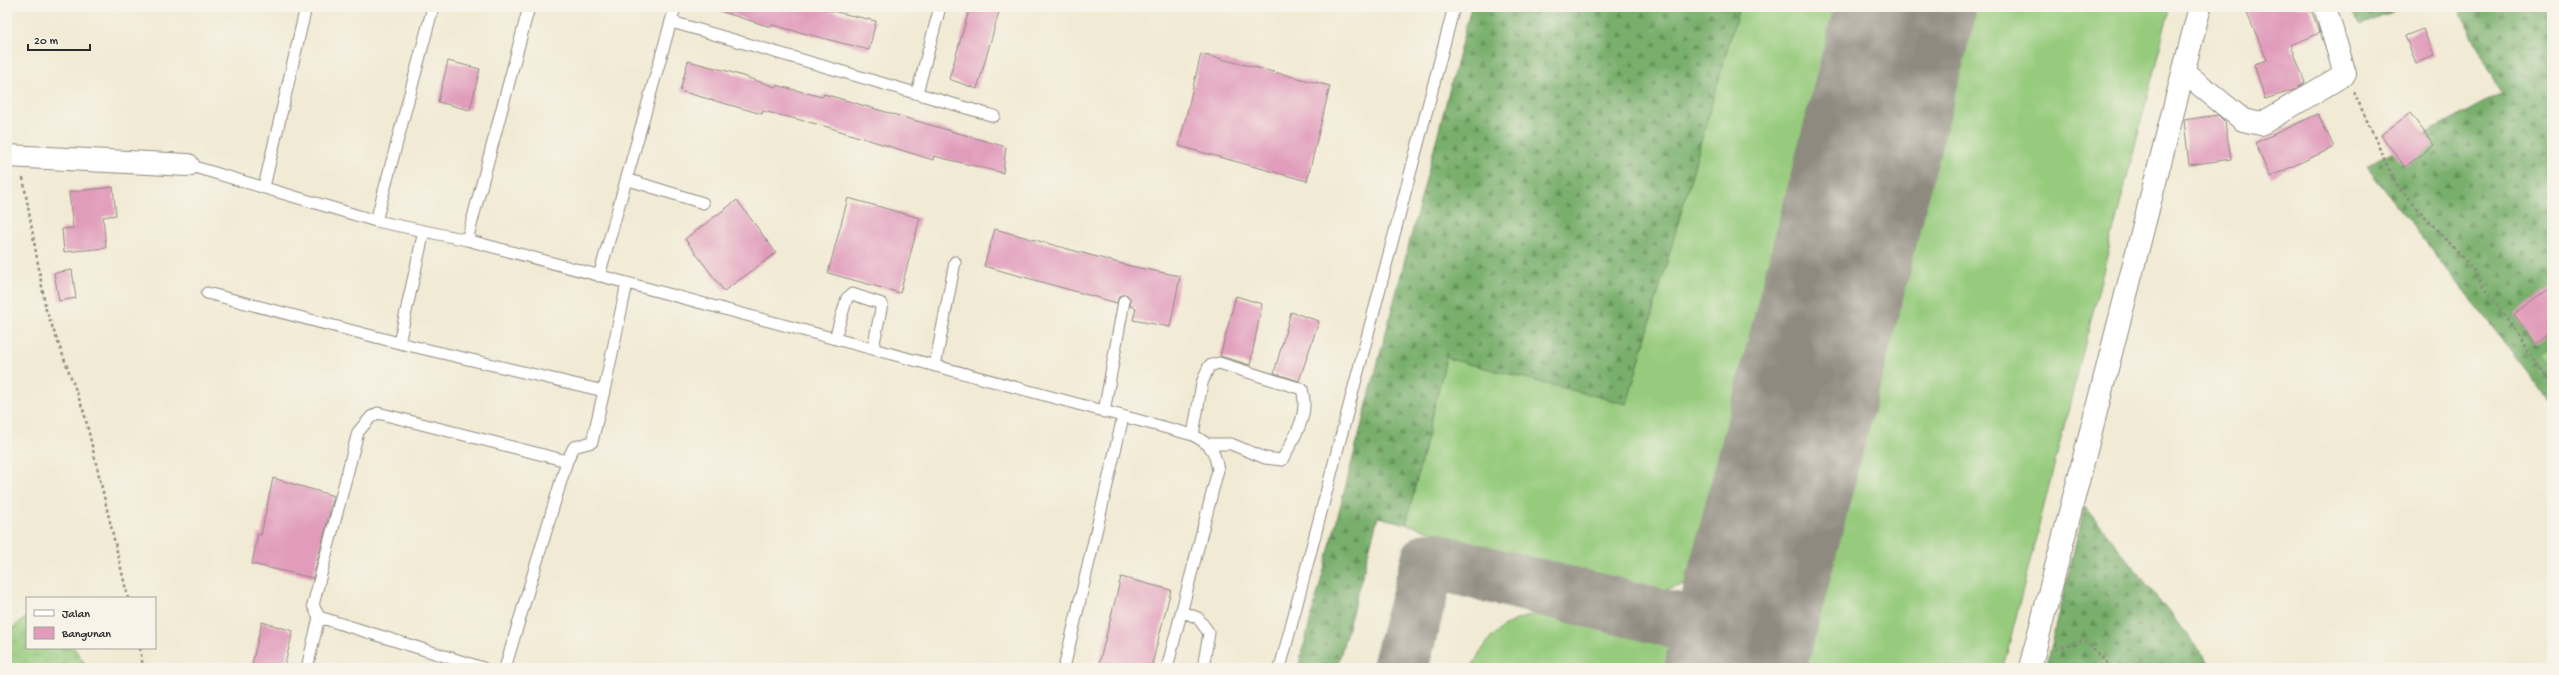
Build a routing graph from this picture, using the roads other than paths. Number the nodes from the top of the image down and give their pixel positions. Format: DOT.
graph roads {
  1 [pos="306,7"];
  2 [pos="432,7"];
  3 [pos="529,7"];
  4 [pos="675,7"];
  5 [pos="940,7"];
  6 [pos="1454,7"];
  7 [pos="2200,7"];
  8 [pos="2325,7"];
  9 [pos="672,22"];
  10 [pos="2184,72"];
  11 [pos="917,93"];
  12 [pos="994,116"];
  13 [pos="13,155"];
  14 [pos="188,165"];
  15 [pos="626,179"];
  16 [pos="264,188"];
  17 [pos="703,203"];
  18 [pos="376,221"];
  19 [pos="424,231"];
  20 [pos="467,240"];
  21 [pos="956,262"];
  22 [pos="599,276"];
  23 [pos="627,283"];
  24 [pos="207,293"];
  25 [pos="1124,301"];
  26 [pos="835,338"];
  27 [pos="399,343"];
  28 [pos="873,348"];
  29 [pos="935,366"];
  30 [pos="604,391"];
  31 [pos="1104,412"];
  32 [pos="1123,417"];
  33 [pos="1193,435"];
  34 [pos="1209,444"];
  35 [pos="567,462"];
  36 [pos="1181,611"];
  37 [pos="319,617"];
  38 [pos="2031,662"];
  39 [pos="307,668"];
  40 [pos="483,668"];
  41 [pos="505,668"];
  42 [pos="1064,668"];
  43 [pos="1167,668"];
  44 [pos="1203,668"];
  45 [pos="1280,668"];
  1 -- 16 [label="lane"];
  2 -- 18 [label="lane"];
  3 -- 20 [label="lane"];
  4 -- 9 [label="lane"];
  5 -- 11 [label="lane"];
  6 -- 45 [label="lane"];
  7 -- 10 [label="street"];
  8 -- 10 [label="street"];
  9 -- 11 [label="lane"];
  9 -- 15 [label="lane"];
  10 -- 38 [label="street"];
  11 -- 12 [label="lane"];
  13 -- 14 [label="street"];
  14 -- 16 [label="lane"];
  15 -- 17 [label="lane"];
  15 -- 22 [label="lane"];
  16 -- 18 [label="lane"];
  18 -- 19 [label="lane"];
  19 -- 20 [label="lane"];
  19 -- 27 [label="lane"];
  20 -- 22 [label="lane"];
  21 -- 29 [label="lane"];
  22 -- 23 [label="lane"];
  23 -- 26 [label="lane"];
  23 -- 30 [label="lane"];
  24 -- 27 [label="lane"];
  25 -- 31 [label="lane"];
  26 -- 28 [label="lane"];
  26 -- 28 [label="lane"];
  27 -- 30 [label="lane"];
  28 -- 29 [label="lane"];
  29 -- 31 [label="lane"];
  30 -- 35 [label="lane"];
  31 -- 32 [label="lane"];
  32 -- 33 [label="lane"];
  32 -- 42 [label="lane"];
  33 -- 34 [label="lane"];
  33 -- 34 [label="lane"];
  34 -- 36 [label="lane"];
  35 -- 37 [label="lane"];
  35 -- 41 [label="lane"];
  36 -- 43 [label="lane"];
  36 -- 44 [label="lane"];
  37 -- 39 [label="lane"];
  37 -- 40 [label="lane"];
}
